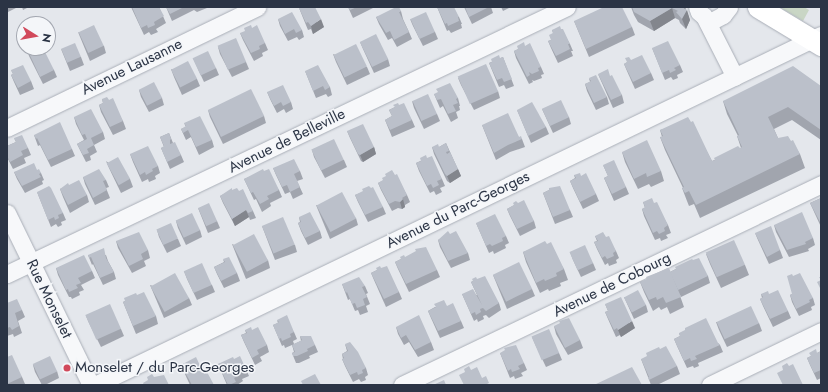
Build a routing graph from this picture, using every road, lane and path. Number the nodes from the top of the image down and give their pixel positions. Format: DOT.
graph roads {
  1 [pos="257,7"];
  2 [pos="567,7"];
  3 [pos="696,7"];
  4 [pos="729,7"];
  5 [pos="758,7"];
  6 [pos="708,23"];
  7 [pos="818,39"];
  8 [pos="735,77"];
  9 [pos="7,128"];
  10 [pos="821,184"];
  11 [pos="7,213"];
  12 [pos="31,263"];
  13 [pos="7,274"];
  14 [pos="821,331"];
  15 [pos="91,385"];
  16 [pos="95,385"];
  17 [pos="402,385"];
  18 [pos="710,385"];
  1 -- 9 [label="street, Avenue Lausanne"];
  2 -- 12 [label="street, Avenue de Belleville"];
  3 -- 6 [label="street"];
  4 -- 6 [label="street"];
  5 -- 7 [label="main road"];
  6 -- 8 [label="street"];
  7 -- 8 [label="street, Avenue du Parc-Georges"];
  8 -- 16 [label="street, Avenue du Parc-Georges"];
  10 -- 17 [label="street, Avenue de Cobourg"];
  11 -- 12 [label="street, Rue Monselet"];
  12 -- 13 [label="street, Avenue de Belleville"];
  12 -- 15 [label="street, Rue Monselet"];
  14 -- 18 [label="street"];
}
